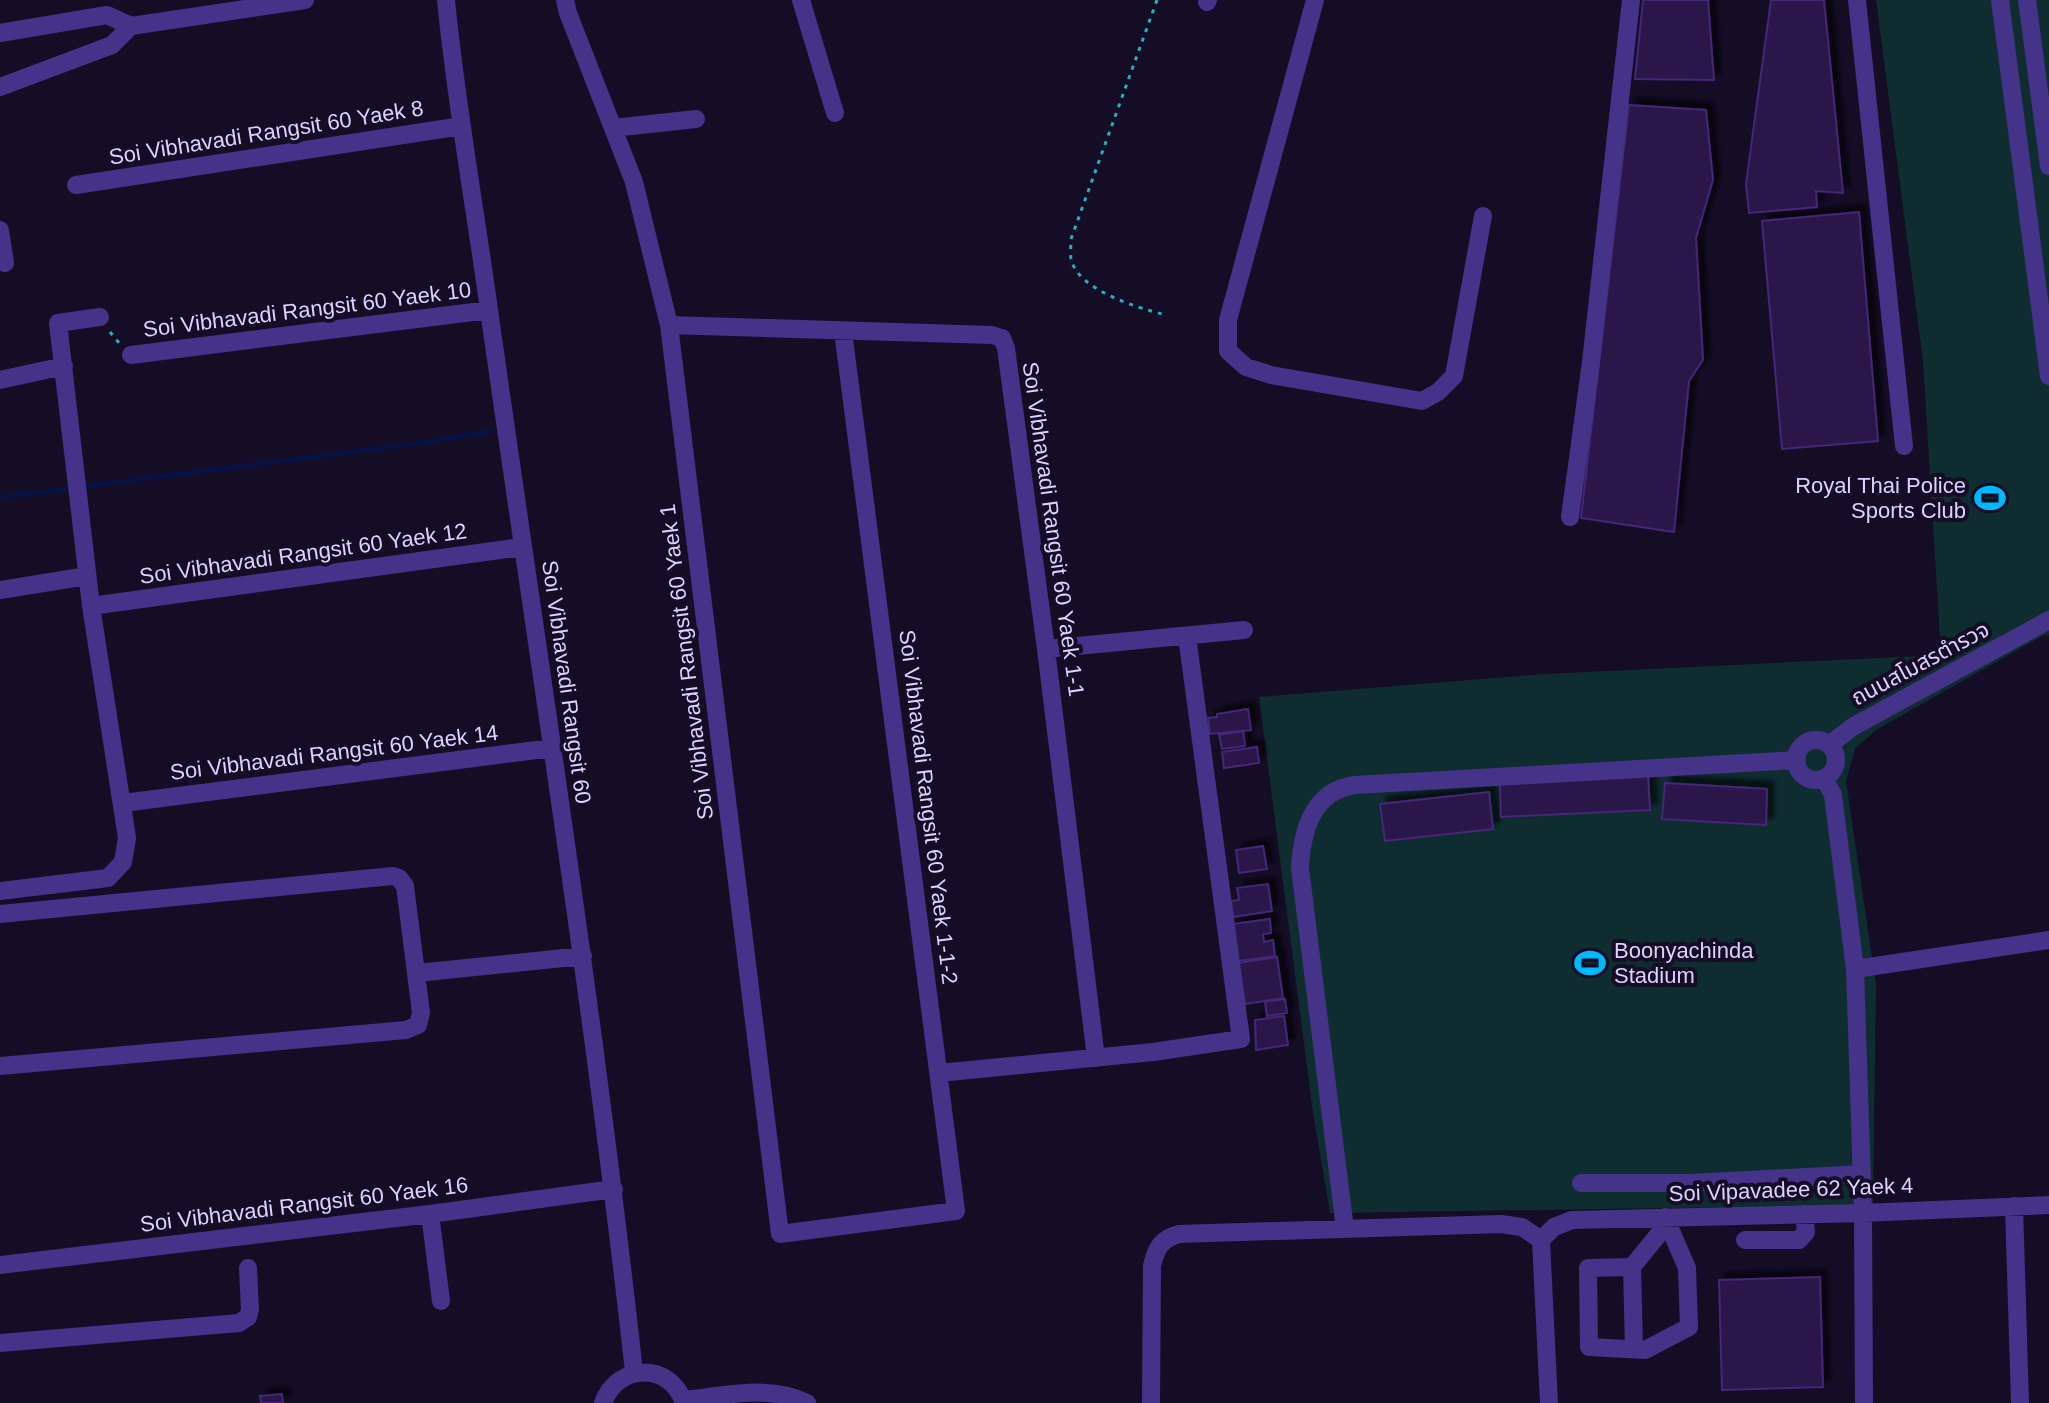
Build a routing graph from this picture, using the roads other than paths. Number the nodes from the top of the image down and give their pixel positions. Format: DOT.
graph roads {
  1 [pos="305,0"];
  2 [pos="446,0"];
  3 [pos="565,0"];
  4 [pos="801,0"];
  5 [pos="1315,0"];
  6 [pos="1631,0"];
  7 [pos="1857,0"];
  8 [pos="2000,0"];
  9 [pos="2027,0"];
  10 [pos="131,26"];
  11 [pos="0,33"];
  12 [pos="2041,45"];
  13 [pos="0,87"];
  14 [pos="835,113"];
  15 [pos="696,119"];
  16 [pos="462,126"];
  17 [pos="613,128"];
  18 [pos="2049,166"];
  19 [pos="76,185"];
  20 [pos="1483,216"];
  21 [pos="0,230"];
  22 [pos="5,263"];
  23 [pos="489,310"];
  24 [pos="100,317"];
  25 [pos="669,325"];
  26 [pos="843,331"];
  27 [pos="131,355"];
  28 [pos="64,366"];
  29 [pos="2049,376"];
  30 [pos="0,380"];
  31 [pos="1904,446"];
  32 [pos="1570,517"];
  33 [pos="522,547"];
  34 [pos="87,576"];
  35 [pos="0,590"];
  36 [pos="91,606"];
  37 [pos="2045,625"];
  38 [pos="1244,630"];
  39 [pos="1187,636"];
  40 [pos="1046,649"];
  41 [pos="1829,745"];
  42 [pos="552,748"];
  43 [pos="1797,760"];
  44 [pos="1824,778"];
  45 [pos="123,803"];
  46 [pos="0,891"];
  47 [pos="0,914"];
  48 [pos="2049,940"];
  49 [pos="583,956"];
  50 [pos="1855,969"];
  51 [pos="417,973"];
  52 [pos="1096,1058"];
  53 [pos="0,1066"];
  54 [pos="939,1073"];
  55 [pos="1862,1174"];
  56 [pos="1581,1183"];
  57 [pos="1690,1183"];
  58 [pos="614,1189"];
  59 [pos="2049,1205"];
  60 [pos="2014,1206"];
  61 [pos="1863,1213"];
  62 [pos="430,1214"];
  63 [pos="1804,1214"];
  64 [pos="1688,1216"];
  65 [pos="879,1221"];
  66 [pos="1666,1221"];
  67 [pos="1345,1229"];
  68 [pos="1541,1240"];
  69 [pos="1745,1240"];
  70 [pos="0,1265"];
  71 [pos="1632,1267"];
  72 [pos="248,1268"];
  73 [pos="441,1301"];
  74 [pos="0,1343"];
  75 [pos="1634,1349"];
  76 [pos="634,1372"];
  77 [pos="684,1401"];
  78 [pos="603,1403"];
  79 [pos="807,1403"];
  80 [pos="1151,1403"];
  81 [pos="1549,1403"];
  82 [pos="1864,1403"];
  83 [pos="2020,1403"];
  1 -- 10 [label="street"];
  2 -- 16 [label="street, Soi Vibhavadi Rangsit 60"];
  3 -- 17 [label="street, Soi Vibhavadi Rangsit 60 Yaek 1"];
  4 -- 14 [label="street"];
  5 -- 20 [label="street"];
  6 -- 32 [label="street"];
  7 -- 31 [label="street"];
  8 -- 29 [label="street"];
  9 -- 12 [label="street"];
  10 -- 11 [label="street"];
  10 -- 13 [label="street"];
  12 -- 18 [label="street"];
  15 -- 17 [label="street"];
  16 -- 19 [label="street, Soi Vibhavadi Rangsit 60 Yaek 8"];
  16 -- 23 [label="street, Soi Vibhavadi Rangsit 60"];
  17 -- 25 [label="street, Soi Vibhavadi Rangsit 60 Yaek 1"];
  21 -- 22 [label="street"];
  23 -- 27 [label="street, Soi Vibhavadi Rangsit 60 Yaek 10"];
  23 -- 33 [label="street, Soi Vibhavadi Rangsit 60"];
  24 -- 28 [label="street"];
  25 -- 26 [label="street, Soi Vibhavadi Rangsit 60 Yaek 1-1"];
  25 -- 65 [label="street, Soi Vibhavadi Rangsit 60 Yaek 1"];
  26 -- 40 [label="street, Soi Vibhavadi Rangsit 60 Yaek 1-1"];
  26 -- 54 [label="street, Soi Vibhavadi Rangsit 60 Yaek 1-1-2"];
  28 -- 30 [label="street"];
  28 -- 34 [label="street"];
  33 -- 36 [label="street, Soi Vibhavadi Rangsit 60 Yaek 12"];
  33 -- 42 [label="street, Soi Vibhavadi Rangsit 60"];
  34 -- 35 [label="street"];
  34 -- 36 [label="street"];
  36 -- 45 [label="street"];
  37 -- 41 [label="street, ถนนสโมสรตำรวจ"];
  38 -- 39 [label="street"];
  39 -- 40 [label="street"];
  39 -- 52 [label="street"];
  40 -- 52 [label="street, Soi Vibhavadi Rangsit 60 Yaek 1-1"];
  41 -- 43 [label="street, ถนนสโมสรตำรวจ"];
  41 -- 44 [label="street"];
  42 -- 45 [label="street, Soi Vibhavadi Rangsit 60 Yaek 14"];
  42 -- 49 [label="street, Soi Vibhavadi Rangsit 60"];
  43 -- 44 [label="street"];
  43 -- 67 [label="street"];
  44 -- 50 [label="street"];
  45 -- 46 [label="street"];
  47 -- 51 [label="street"];
  48 -- 50 [label="street"];
  49 -- 51 [label="street"];
  49 -- 58 [label="street, Soi Vibhavadi Rangsit 60"];
  50 -- 55 [label="street"];
  51 -- 53 [label="street"];
  52 -- 54 [label="street"];
  54 -- 65 [label="street, Soi Vibhavadi Rangsit 60 Yaek 1-1-2"];
  55 -- 57 [label="street"];
  55 -- 61 [label="street"];
  56 -- 57 [label="street"];
  57 -- 64 [label="street"];
  58 -- 62 [label="street, Soi Vibhavadi Rangsit 60 Yaek 16"];
  58 -- 76 [label="street, Soi Vibhavadi Rangsit 60"];
  59 -- 60 [label="street, Soi Vipavadee 62 Yaek 4"];
  60 -- 61 [label="street, Soi Vipavadee 62 Yaek 4"];
  60 -- 83 [label="street"];
  61 -- 63 [label="street, Soi Vipavadee 62 Yaek 4"];
  61 -- 82 [label="street"];
  62 -- 70 [label="street, Soi Vibhavadi Rangsit 60 Yaek 16"];
  62 -- 73 [label="street"];
  63 -- 64 [label="street, Soi Vipavadee 62 Yaek 4"];
  63 -- 69 [label="street"];
  64 -- 66 [label="street, Soi Vipavadee 62 Yaek 4"];
  66 -- 68 [label="street, Soi Vipavadee 62 Yaek 4"];
  66 -- 71 [label="street"];
  66 -- 75 [label="street"];
  67 -- 68 [label="street"];
  67 -- 80 [label="street"];
  68 -- 81 [label="street"];
  71 -- 75 [label="street"];
  71 -- 75 [label="street"];
  72 -- 74 [label="street"];
  76 -- 77 [label="street"];
  76 -- 78 [label="street"];
  77 -- 79 [label="street"];
}
